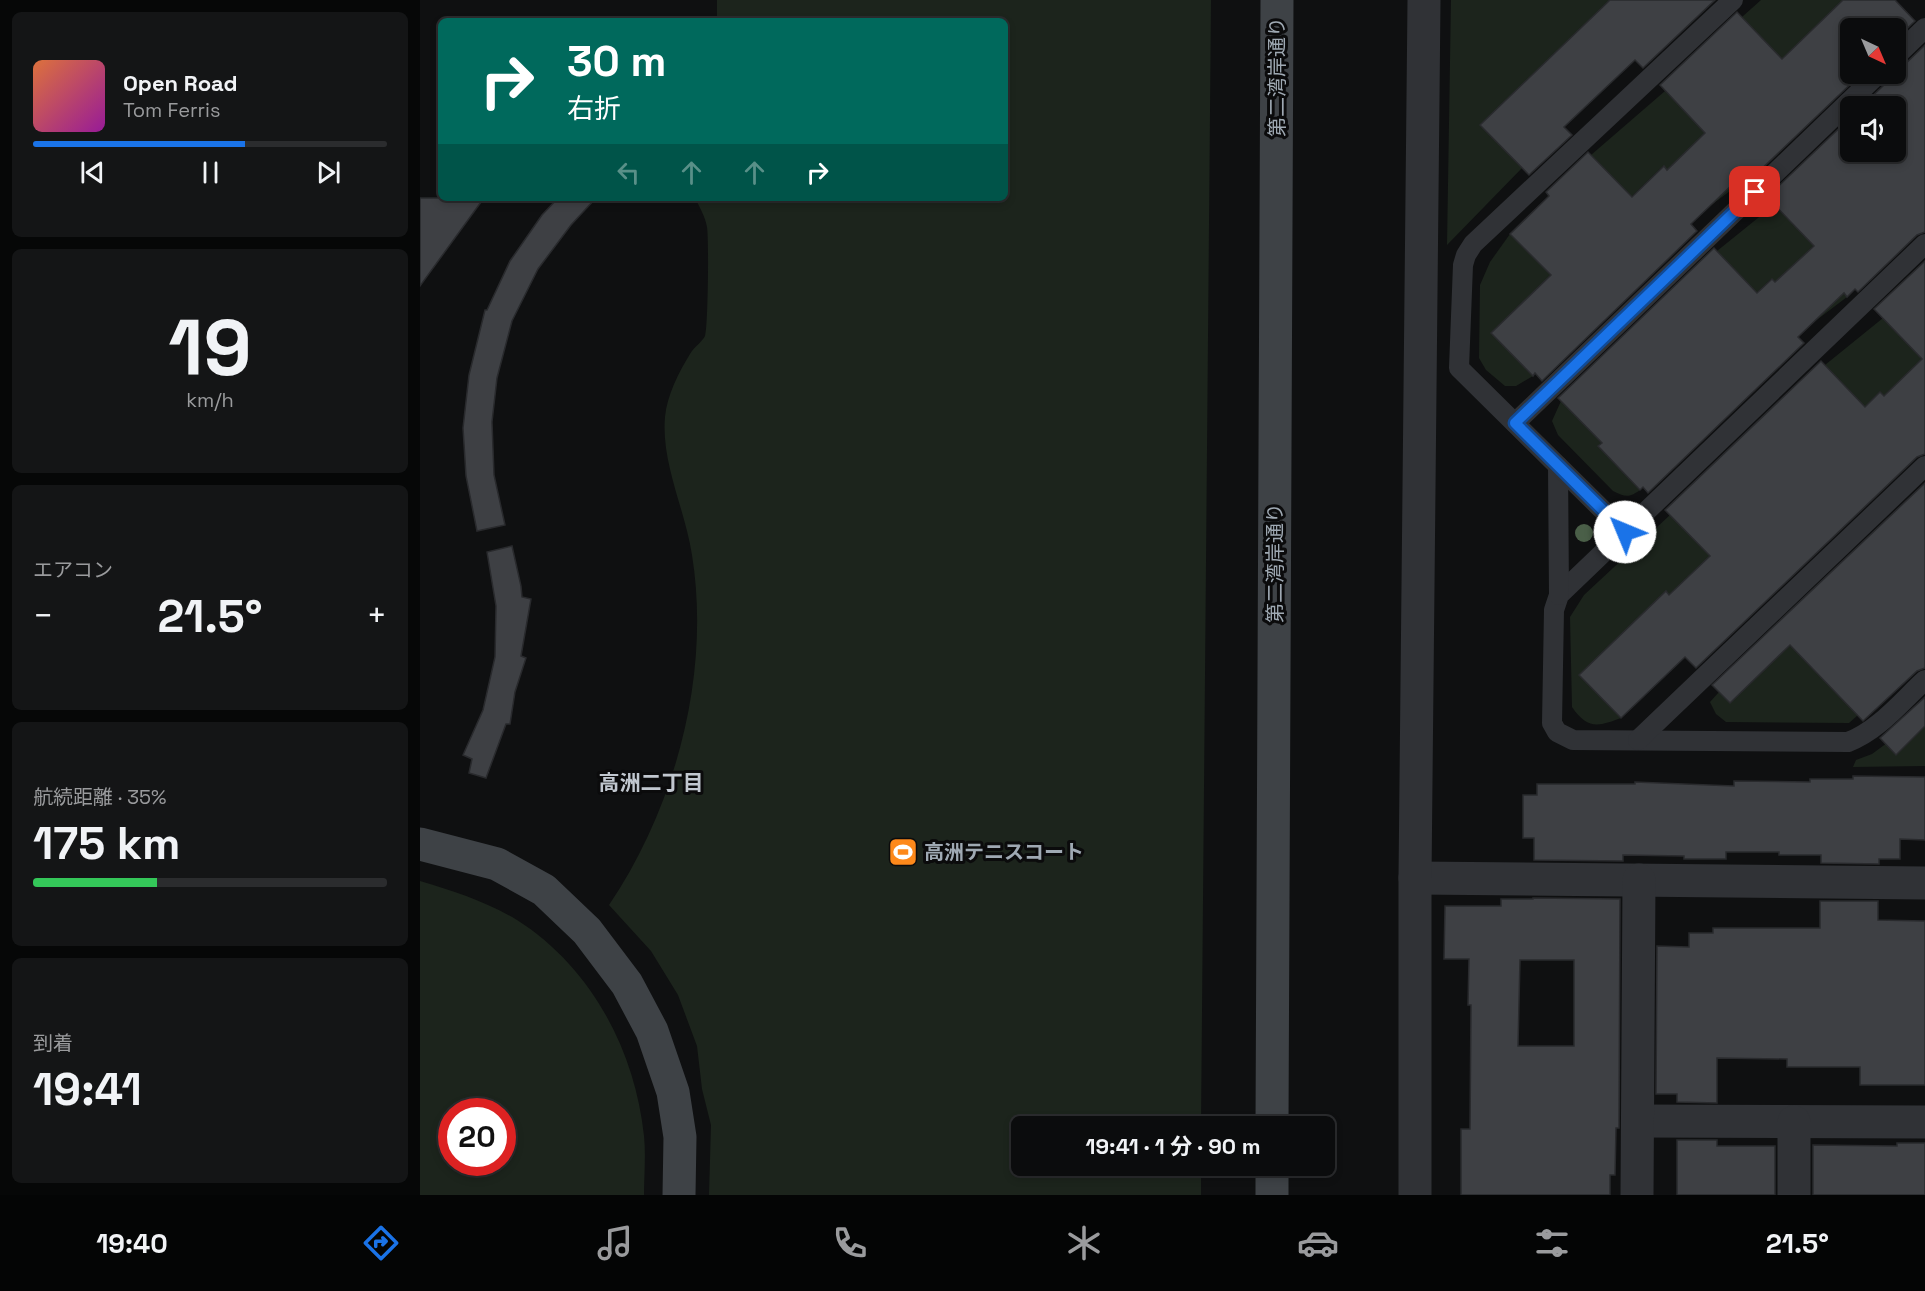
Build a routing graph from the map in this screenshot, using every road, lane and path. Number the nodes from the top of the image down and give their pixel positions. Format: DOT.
graph roads {
  1 [pos="1277,0"];
  2 [pos="1424,0"];
  3 [pos="1733,0"];
  4 [pos="1925,28"];
  5 [pos="1906,46"];
  6 [pos="1868,84"];
  7 [pos="1925,244"];
  8 [pos="1515,423"];
  9 [pos="1558,466"];
  10 [pos="1925,466"];
  11 [pos="1625,532"];
  12 [pos="1559,595"];
  13 [pos="1925,680"];
  14 [pos="1638,740"];
  15 [pos="420,844"];
  16 [pos="1415,878"];
  17 [pos="1639,880"];
  18 [pos="1925,883"];
  19 [pos="1272,1116"];
  20 [pos="1638,1122"];
  21 [pos="1794,1122"];
  22 [pos="1925,1122"];
  23 [pos="1272,1176"];
  24 [pos="679,1195"];
  25 [pos="1272,1195"];
  26 [pos="1415,1195"];
  27 [pos="1637,1195"];
  28 [pos="1794,1195"];
  1 -- 19 [label="street, 第二湾岸通り"];
  2 -- 16 [label="street"];
  3 -- 8 [label="lane"];
  4 -- 5 [label="lane"];
  6 -- 8 [label="lane"];
  7 -- 11 [label="lane"];
  8 -- 9 [label="lane"];
  9 -- 11 [label="lane"];
  9 -- 12 [label="lane"];
  10 -- 14 [label="lane"];
  11 -- 12 [label="lane"];
  12 -- 14 [label="lane"];
  13 -- 14 [label="lane"];
  15 -- 24 [label="street"];
  16 -- 17 [label="street"];
  16 -- 26 [label="street"];
  17 -- 18 [label="street"];
  17 -- 20 [label="street"];
  20 -- 21 [label="street"];
  20 -- 27 [label="street"];
  21 -- 22 [label="street"];
  21 -- 28 [label="street"];
  23 -- 25 [label="street"];
}
